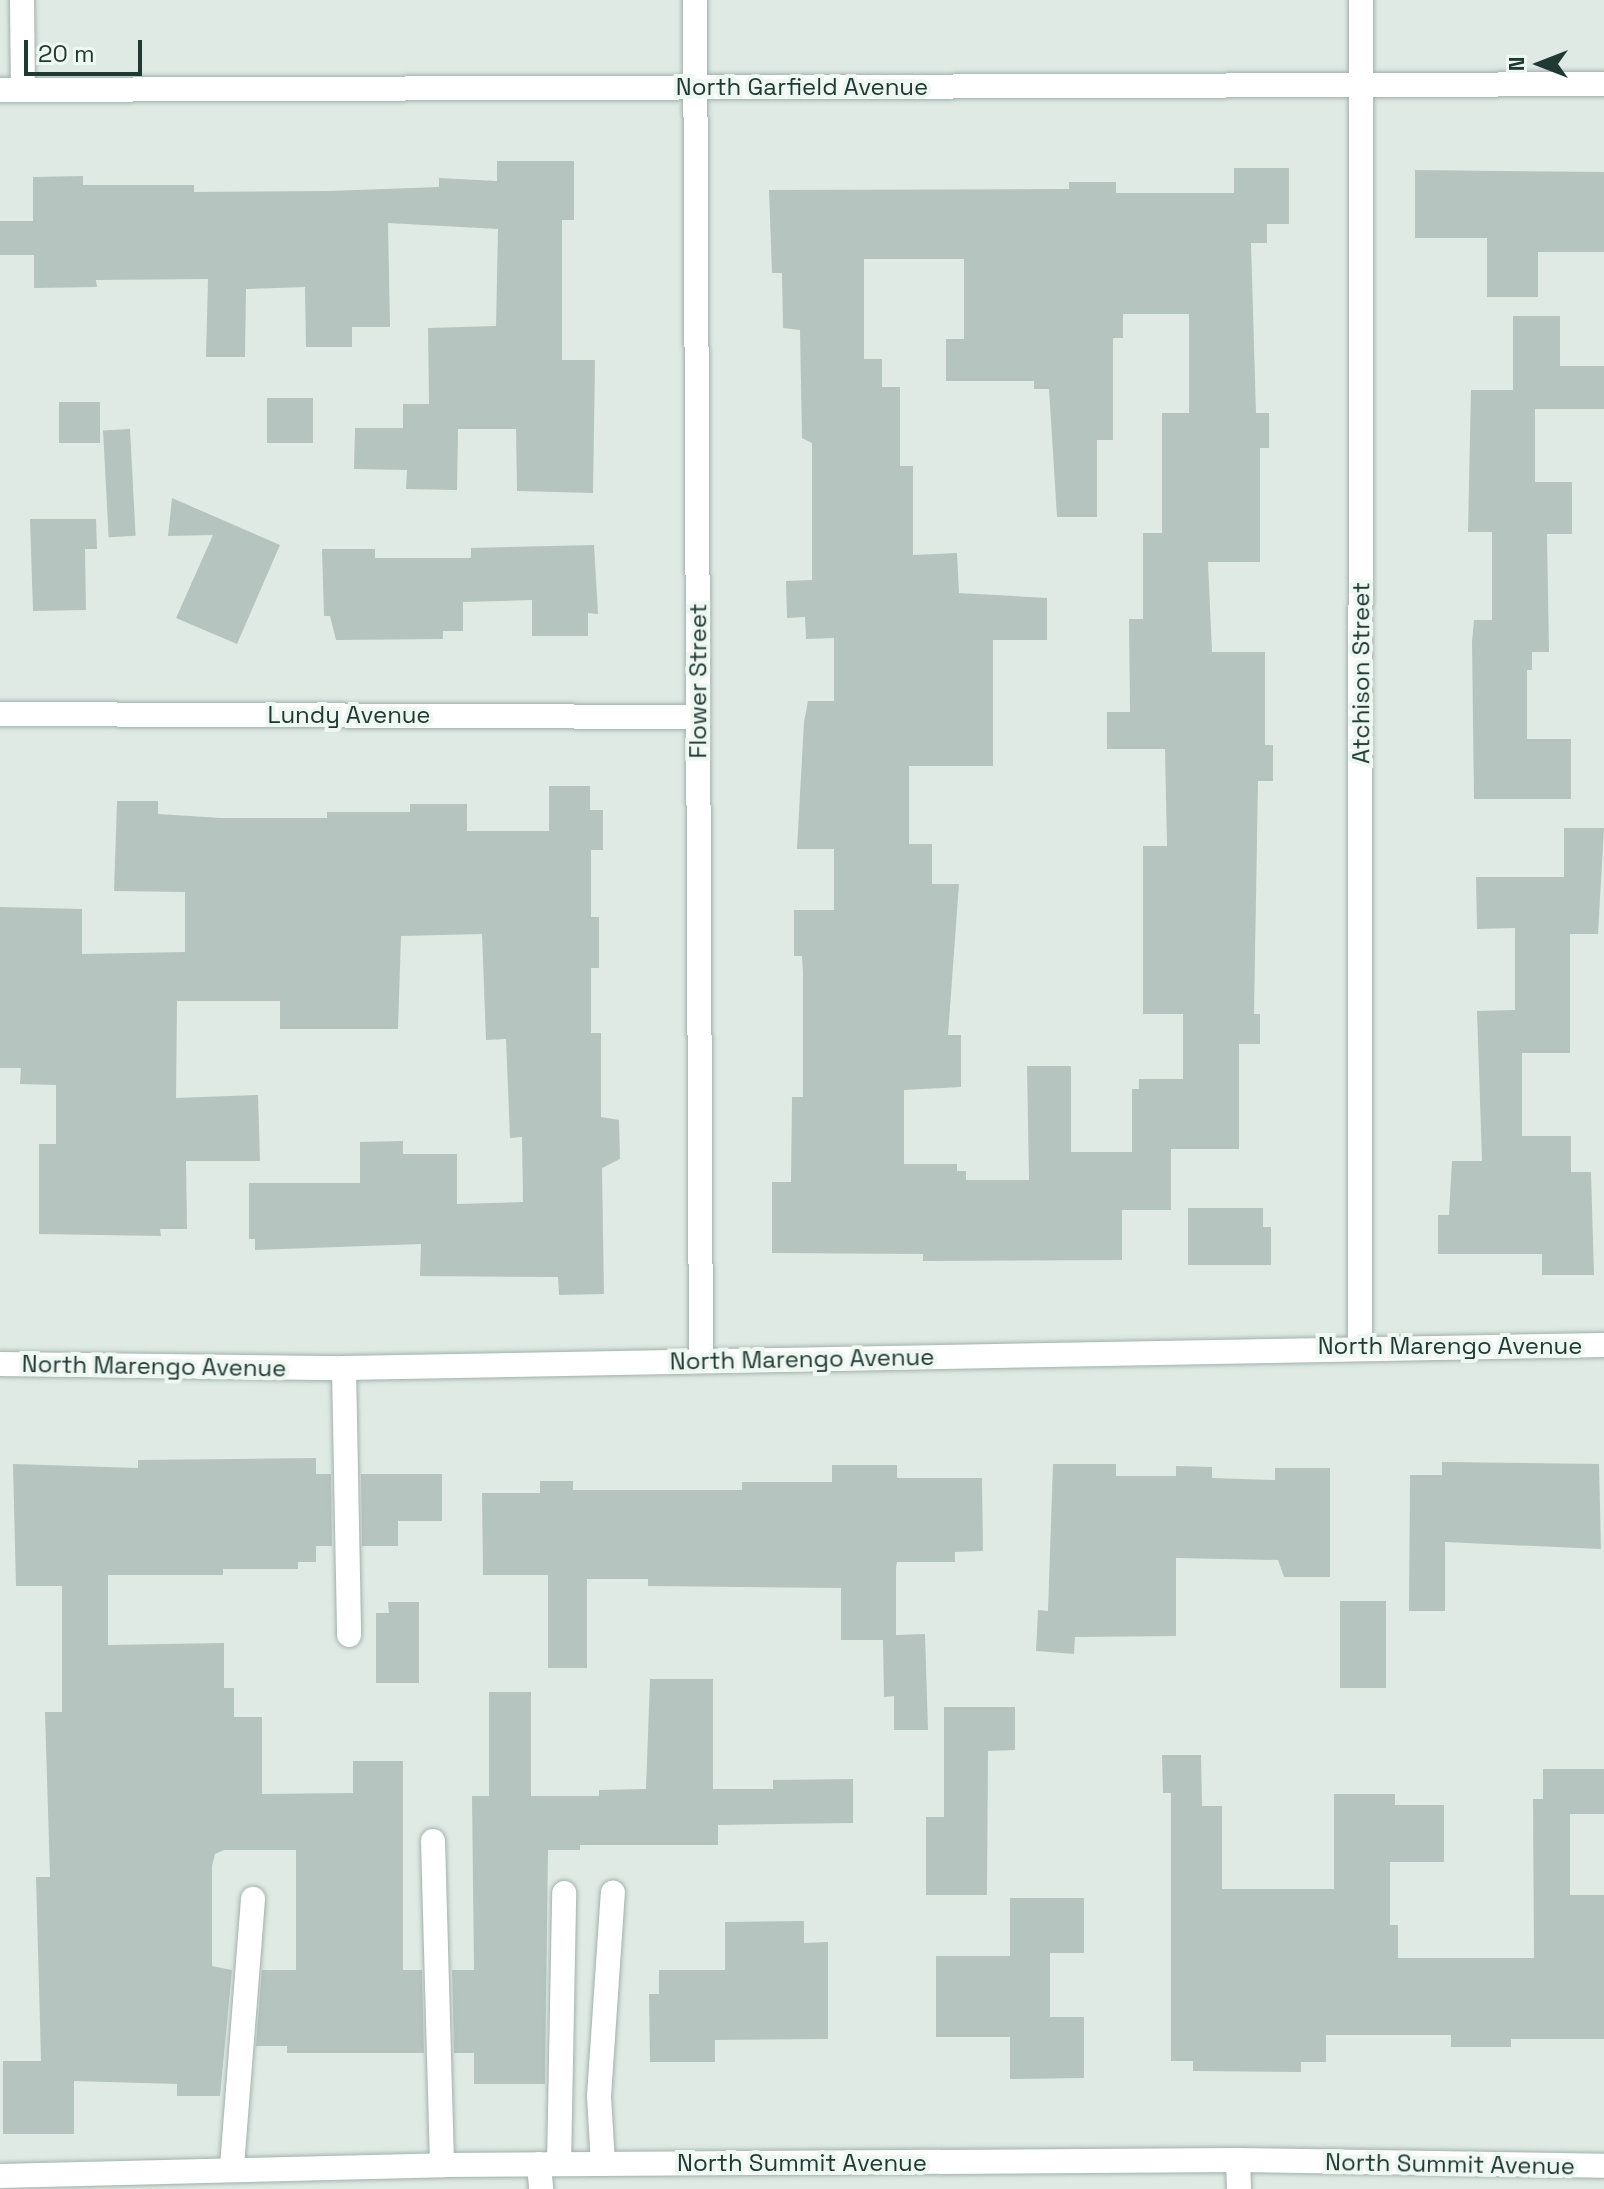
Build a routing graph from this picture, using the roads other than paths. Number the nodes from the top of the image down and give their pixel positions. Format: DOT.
graph roads {
  1 [pos="22,0"];
  2 [pos="695,0"];
  3 [pos="1361,0"];
  4 [pos="1604,84"];
  5 [pos="696,87"];
  6 [pos="1362,87"];
  7 [pos="12,90"];
  8 [pos="0,714"];
  9 [pos="698,717"];
  10 [pos="1604,1345"];
  11 [pos="1360,1346"];
  12 [pos="701,1361"];
  13 [pos="0,1364"];
  14 [pos="344,1368"];
  15 [pos="349,1635"];
  16 [pos="433,1841"];
  17 [pos="613,1892"];
  18 [pos="564,1893"];
  19 [pos="253,1899"];
  20 [pos="1238,2160"];
  21 [pos="549,2164"];
  22 [pos="603,2164"];
  23 [pos="442,2165"];
  24 [pos="232,2166"];
  25 [pos="1604,2166"];
  26 [pos="0,2176"];
  27 [pos="541,2189"];
  28 [pos="1239,2189"];
  1 -- 7 [label="street"];
  2 -- 5 [label="street, Flower Street"];
  3 -- 6 [label="street, Atchison Street"];
  4 -- 6 [label="street, North Garfield Avenue"];
  5 -- 6 [label="street, North Garfield Avenue"];
  5 -- 7 [label="street, North Garfield Avenue"];
  5 -- 9 [label="street, Flower Street"];
  6 -- 11 [label="street, Atchison Street"];
  8 -- 9 [label="street, Lundy Avenue"];
  9 -- 12 [label="street, Flower Street"];
  10 -- 11 [label="street, North Marengo Avenue"];
  11 -- 12 [label="street, North Marengo Avenue"];
  12 -- 14 [label="street, North Marengo Avenue"];
  13 -- 14 [label="street, North Marengo Avenue"];
  14 -- 15 [label="street"];
  16 -- 23 [label="street"];
  17 -- 22 [label="street"];
  18 -- 21 [label="street"];
  19 -- 24 [label="street"];
  20 -- 22 [label="street, North Summit Avenue"];
  20 -- 25 [label="street, North Summit Avenue"];
  20 -- 28 [label="street"];
  21 -- 22 [label="street, North Summit Avenue"];
  21 -- 23 [label="street, North Summit Avenue"];
  21 -- 27 [label="street"];
  23 -- 24 [label="street, North Summit Avenue"];
  24 -- 26 [label="street, North Summit Avenue"];
}
